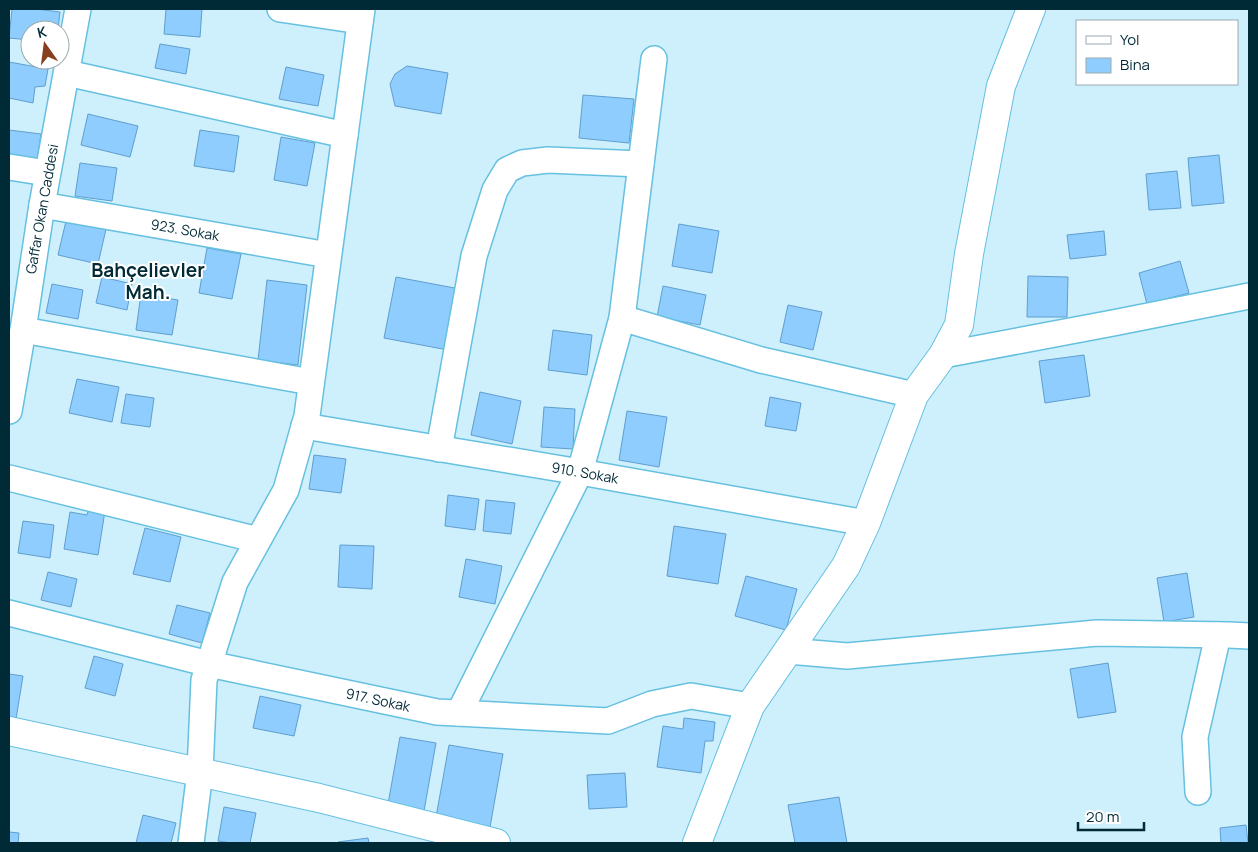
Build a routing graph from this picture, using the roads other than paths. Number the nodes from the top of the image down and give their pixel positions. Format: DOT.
graph roads {
  1 [pos="78,9"];
  2 [pos="280,9"];
  3 [pos="1031,9"];
  4 [pos="361,15"];
  5 [pos="654,59"];
  6 [pos="67,73"];
  7 [pos="345,135"];
  8 [pos="641,164"];
  9 [pos="9,167"];
  10 [pos="47,173"];
  11 [pos="42,205"];
  12 [pos="328,256"];
  13 [pos="1249,296"];
  14 [pos="622,318"];
  15 [pos="23,330"];
  16 [pos="943,354"];
  17 [pos="311,382"];
  18 [pos="914,395"];
  19 [pos="9,411"];
  20 [pos="304,426"];
  21 [pos="439,449"];
  22 [pos="580,472"];
  23 [pos="9,478"];
  24 [pos="866,523"];
  25 [pos="258,540"];
  26 [pos="9,613"];
  27 [pos="1218,634"];
  28 [pos="1249,636"];
  29 [pos="788,651"];
  30 [pos="209,664"];
  31 [pos="750,706"];
  32 [pos="459,713"];
  33 [pos="9,731"];
  34 [pos="200,772"];
  35 [pos="1198,792"];
  36 [pos="191,843"];
  37 [pos="496,843"];
  38 [pos="697,843"];
  1 -- 6 [label="street, Gaffar Okan Caddesi"];
  2 -- 4 [label="street"];
  3 -- 16 [label="street"];
  4 -- 7 [label="street"];
  5 -- 8 [label="street"];
  6 -- 7 [label="street"];
  6 -- 10 [label="street, Gaffar Okan Caddesi"];
  7 -- 12 [label="street"];
  8 -- 14 [label="street"];
  8 -- 21 [label="street"];
  9 -- 10 [label="street"];
  10 -- 11 [label="street, Gaffar Okan Caddesi"];
  11 -- 12 [label="street, 923. Sokak"];
  11 -- 15 [label="street, Gaffar Okan Caddesi"];
  12 -- 17 [label="street"];
  13 -- 16 [label="street"];
  14 -- 18 [label="street"];
  14 -- 22 [label="street"];
  15 -- 17 [label="street"];
  15 -- 19 [label="street, Gaffar Okan Caddesi"];
  16 -- 18 [label="street"];
  17 -- 20 [label="street"];
  18 -- 24 [label="street"];
  20 -- 21 [label="street, 910. Sokak"];
  20 -- 25 [label="street"];
  21 -- 22 [label="street, 910. Sokak"];
  22 -- 24 [label="street, 910. Sokak"];
  22 -- 32 [label="street"];
  23 -- 25 [label="street"];
  24 -- 29 [label="street"];
  25 -- 30 [label="street"];
  26 -- 30 [label="street, 917. Sokak"];
  27 -- 28 [label="street"];
  27 -- 29 [label="street"];
  27 -- 35 [label="street"];
  29 -- 31 [label="street"];
  30 -- 32 [label="street, 917. Sokak"];
  30 -- 34 [label="street"];
  31 -- 32 [label="street, 917. Sokak"];
  31 -- 38 [label="street"];
  33 -- 34 [label="street"];
  34 -- 36 [label="street"];
  34 -- 37 [label="street"];
}
